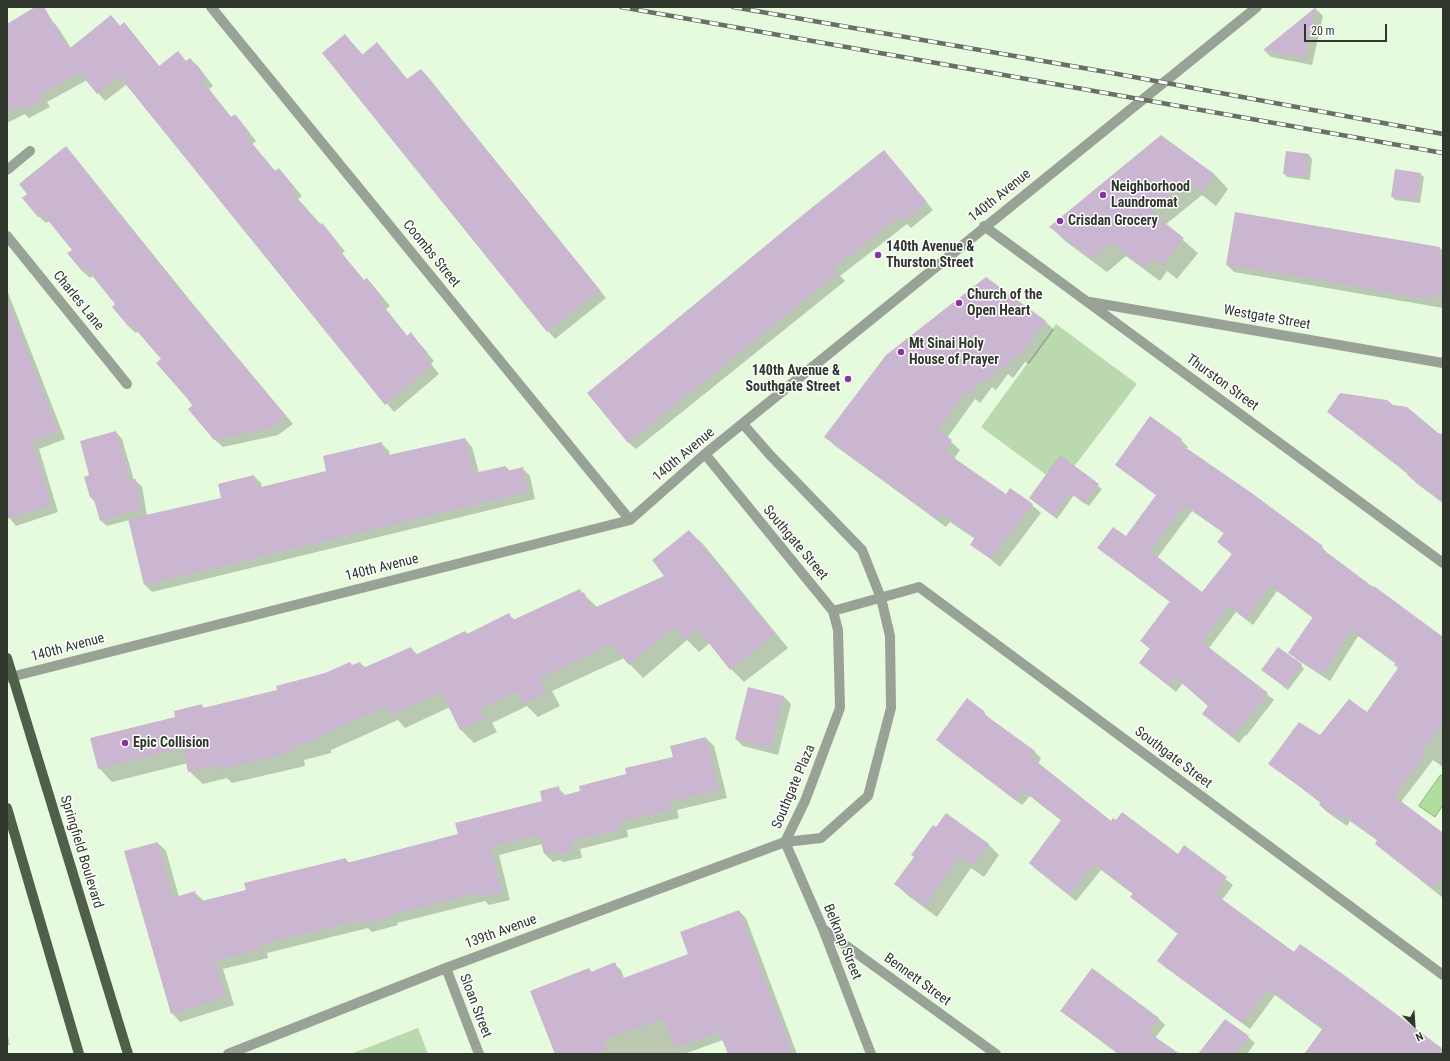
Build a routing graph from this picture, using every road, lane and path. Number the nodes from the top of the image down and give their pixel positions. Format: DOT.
graph roads {
  1 [pos="211,7"];
  2 [pos="1257,7"];
  3 [pos="30,151"];
  4 [pos="7,170"];
  5 [pos="984,226"];
  6 [pos="7,236"];
  7 [pos="1087,301"];
  8 [pos="1443,363"];
  9 [pos="127,384"];
  10 [pos="743,424"];
  11 [pos="705,454"];
  12 [pos="630,520"];
  13 [pos="1443,564"];
  14 [pos="881,598"];
  15 [pos="834,611"];
  16 [pos="7,658"];
  17 [pos="10,678"];
  18 [pos="7,808"];
  19 [pos="785,842"];
  20 [pos="822,929"];
  21 [pos="446,968"];
  22 [pos="1443,975"];
  23 [pos="79,1054"];
  24 [pos="128,1054"];
  25 [pos="228,1054"];
  26 [pos="479,1054"];
  27 [pos="871,1054"];
  28 [pos="996,1054"];
  1 -- 12 [label="street, Coombs Street"];
  2 -- 5 [label="street, 140th Avenue"];
  3 -- 4 [label="street"];
  5 -- 7 [label="street, Thurston Street"];
  5 -- 10 [label="street, 140th Avenue"];
  6 -- 9 [label="street, Charles Lane"];
  7 -- 8 [label="street, Westgate Street"];
  7 -- 13 [label="street, Thurston Street"];
  10 -- 11 [label="street, 140th Avenue"];
  10 -- 14 [label="street"];
  11 -- 12 [label="street, 140th Avenue"];
  11 -- 15 [label="street, Southgate Street"];
  12 -- 17 [label="street, 140th Avenue"];
  14 -- 15 [label="street, Southgate Street"];
  14 -- 19 [label="street, Southgate Plaza"];
  14 -- 22 [label="street, Southgate Street"];
  15 -- 19 [label="street, Southgate Plaza"];
  16 -- 17 [label="main road, Springfield Boulevard"];
  17 -- 24 [label="main road, Springfield Boulevard"];
  18 -- 23 [label="main road"];
  19 -- 20 [label="street, Belknap Street"];
  19 -- 21 [label="street, 139th Avenue"];
  20 -- 27 [label="street, Belknap Street"];
  20 -- 28 [label="street, Bennett Street"];
  21 -- 25 [label="street, 139th Avenue"];
  21 -- 26 [label="street, Sloan Street"];
}
